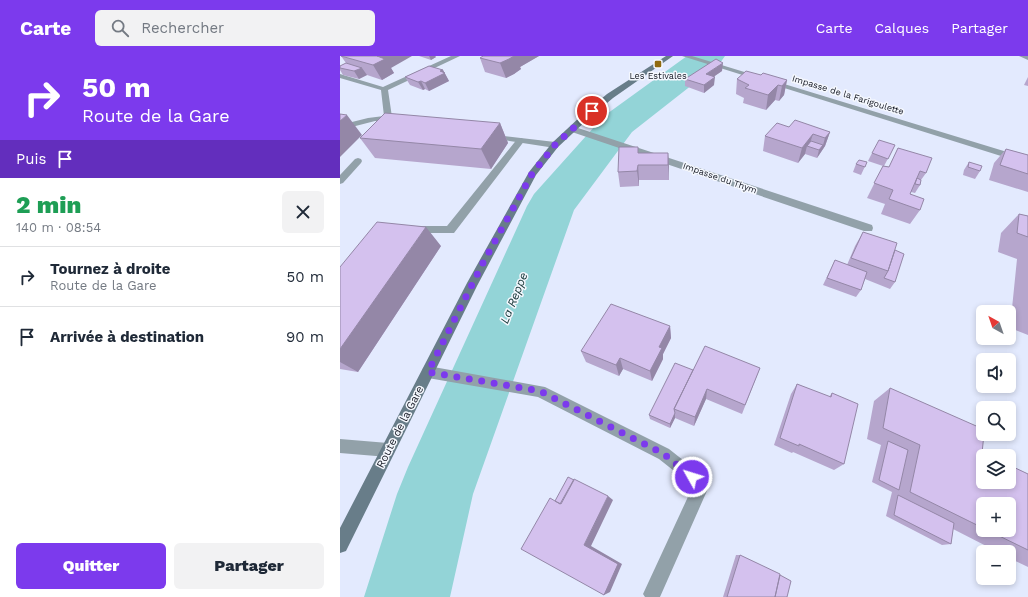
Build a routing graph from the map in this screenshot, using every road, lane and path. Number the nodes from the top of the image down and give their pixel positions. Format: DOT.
graph roads {
  1 [pos="457,56"];
  2 [pos="670,56"];
  3 [pos="1022,56"];
  4 [pos="688,57"];
  5 [pos="1028,58"];
  6 [pos="340,76"];
  7 [pos="384,89"];
  8 [pos="388,118"];
  9 [pos="406,123"];
  10 [pos="340,128"];
  11 [pos="572,129"];
  12 [pos="484,135"];
  13 [pos="521,140"];
  14 [pos="555,145"];
  15 [pos="1004,154"];
  16 [pos="358,161"];
  17 [pos="340,180"];
  18 [pos="868,228"];
  19 [pos="405,230"];
  20 [pos="428,372"];
  21 [pos="340,446"];
  22 [pos="388,450"];
  23 [pos="340,545"];
  24 [pos="652,594"];
  1 -- 7 [label="street"];
  2 -- 11 [label="main road, Route de la Gare"];
  3 -- 5 [label="street"];
  4 -- 15 [label="street, Impasse de la Farigoulette"];
  6 -- 7 [label="street"];
  7 -- 8 [label="street"];
  8 -- 9 [label="street"];
  8 -- 10 [label="street"];
  11 -- 14 [label="main road, Route de la Gare"];
  11 -- 18 [label="street, Impasse du Thym"];
  12 -- 13 [label="street"];
  13 -- 14 [label="street"];
  13 -- 19 [label="street"];
  14 -- 20 [label="main road, Route de la Gare"];
  16 -- 17 [label="street"];
  20 -- 22 [label="main road, Route de la Gare"];
  20 -- 24 [label="street"];
  21 -- 22 [label="street"];
  22 -- 23 [label="main road, Route de la Gare"];
}
